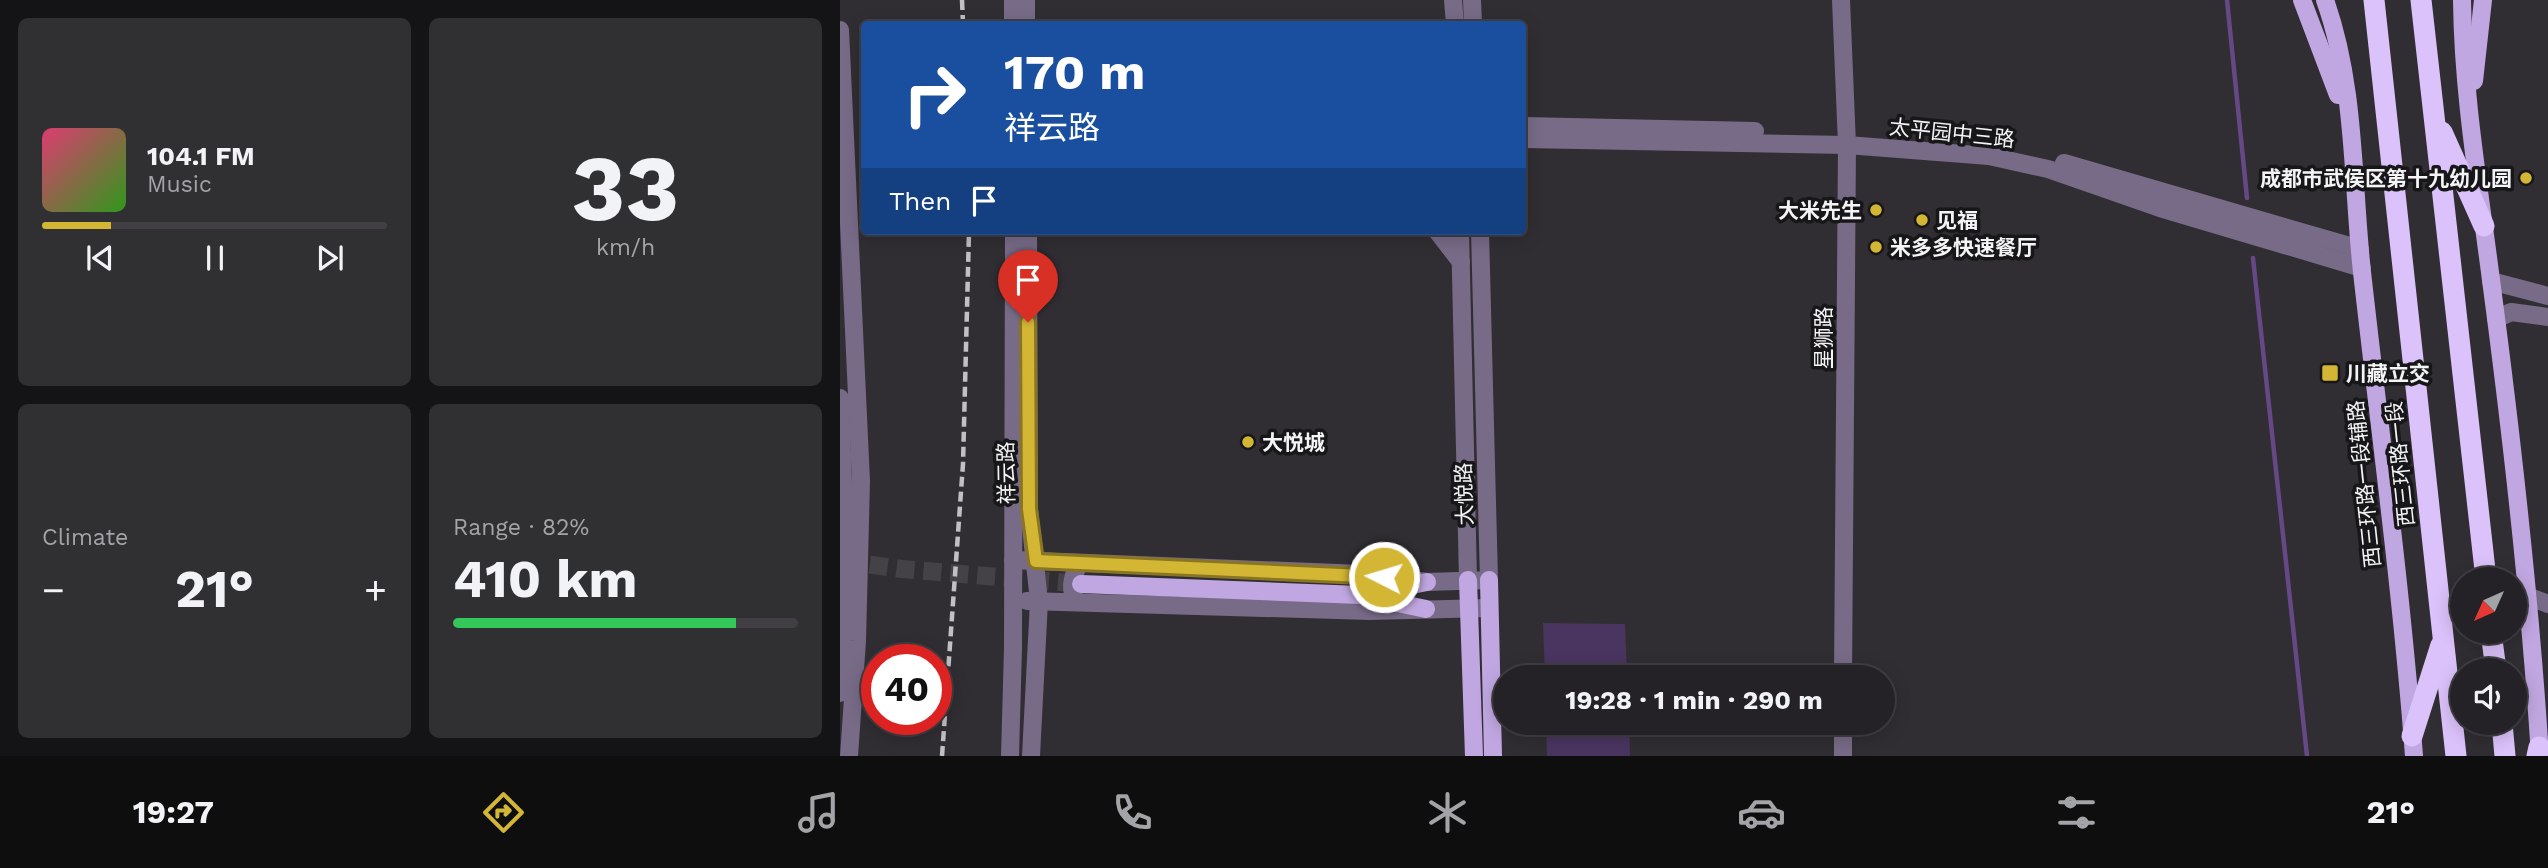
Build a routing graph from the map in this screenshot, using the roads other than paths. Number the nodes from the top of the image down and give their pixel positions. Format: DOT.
graph roads {
  1 [pos="1013,0"];
  2 [pos="1026,0"];
  3 [pos="1453,0"];
  4 [pos="1472,0"];
  5 [pos="1841,0"];
  6 [pos="2302,0"];
  7 [pos="2325,0"];
  8 [pos="2374,0"];
  9 [pos="2421,0"];
  10 [pos="2462,0"];
  11 [pos="2483,0"];
  12 [pos="1013,21"];
  13 [pos="1027,21"];
  14 [pos="1455,21"];
  15 [pos="1473,21"];
  16 [pos="840,30"];
  17 [pos="2434,112"];
  18 [pos="2469,123"];
  19 [pos="1526,126"];
  20 [pos="2351,130"];
  21 [pos="1526,139"];
  22 [pos="1847,139"];
  23 [pos="2484,226"];
  24 [pos="1014,235"];
  25 [pos="1028,235"];
  26 [pos="1440,235"];
  27 [pos="1461,235"];
  28 [pos="1480,235"];
  29 [pos="2360,249"];
  30 [pos="1461,262"];
  31 [pos="2362,268"];
  32 [pos="2491,281"];
  33 [pos="2548,296"];
  34 [pos="2548,317"];
  35 [pos="2496,319"];
  36 [pos="840,398"];
  37 [pos="848,541"];
  38 [pos="1013,560"];
  39 [pos="1036,561"];
  40 [pos="1080,563"];
  41 [pos="2485,567"];
  42 [pos="2524,567"];
  43 [pos="848,574"];
  44 [pos="1468,580"];
  45 [pos="1489,580"];
  46 [pos="1427,582"];
  47 [pos="1079,593"];
  48 [pos="1360,595"];
  49 [pos="2527,596"];
  50 [pos="1013,601"];
  51 [pos="1039,601"];
  52 [pos="2548,604"];
  53 [pos="1468,608"];
  54 [pos="1488,608"];
  55 [pos="1426,609"];
  56 [pos="2444,636"];
  57 [pos="1843,665"];
  58 [pos="840,692"];
  59 [pos="1843,735"];
  60 [pos="2503,735"];
  61 [pos="2413,746"];
  62 [pos="2539,753"];
  63 [pos="849,756"];
  64 [pos="1010,756"];
  65 [pos="1031,756"];
  66 [pos="1474,756"];
  67 [pos="1493,756"];
  68 [pos="1843,756"];
  69 [pos="2456,756"];
  70 [pos="2505,756"];
  1 -- 12 [label="street"];
  2 -- 13 [label="street"];
  3 -- 14 [label="street"];
  4 -- 15 [label="street"];
  5 -- 22 [label="street, 星狮路"];
  6 -- 20 [label="main road"];
  7 -- 20 [label="main road, 西三环路一段辅路"];
  8 -- 56 [label="highway, 西三环路一段"];
  9 -- 17 [label="highway"];
  10 -- 18 [label="main road"];
  11 -- 18 [label="main road"];
  16 -- 37 [label="street"];
  17 -- 23 [label="highway"];
  17 -- 41 [label="highway"];
  18 -- 23 [label="main road"];
  19 -- 22 [label="street, 太平园中三路"];
  20 -- 29 [label="main road, 西三环路一段辅路"];
  21 -- 22 [label="street, 太平园中三路"];
  22 -- 29 [label="street, 太平园中三路"];
  22 -- 31 [label="street, 太平园中三路"];
  22 -- 57 [label="street, 星狮路"];
  23 -- 32 [label="main road"];
  24 -- 38 [label="street, 祥云路"];
  25 -- 39 [label="street, 祥云路"];
  26 -- 30 [label="street"];
  27 -- 30 [label="street"];
  28 -- 45 [label="street, 大悦路"];
  29 -- 31 [label="main road, 西三环路一段辅路"];
  30 -- 44 [label="street"];
  31 -- 61 [label="main road, 西三环路一段辅路"];
  32 -- 33 [label="street"];
  32 -- 35 [label="main road"];
  34 -- 35 [label="street"];
  35 -- 42 [label="main road"];
  36 -- 37 [label="street"];
  37 -- 43 [label="street"];
  38 -- 39 [label="street"];
  38 -- 50 [label="street, 祥云路"];
  39 -- 40 [label="street"];
  39 -- 51 [label="street, 祥云路"];
  40 -- 46 [label="street"];
  40 -- 47 [label="street"];
  43 -- 58 [label="street"];
  43 -- 63 [label="street"];
  44 -- 45 [label="street"];
  44 -- 46 [label="street"];
  44 -- 53 [label="main road"];
  45 -- 54 [label="main road, 大悦路"];
  46 -- 48 [label="main road"];
  47 -- 48 [label="main road"];
  47 -- 51 [label="street"];
  47 -- 55 [label="street"];
  48 -- 55 [label="main road"];
  49 -- 52 [label="street"];
  49 -- 62 [label="main road"];
  50 -- 51 [label="street"];
  50 -- 64 [label="street, 祥云路"];
  51 -- 65 [label="street, 祥云路"];
  53 -- 54 [label="street"];
  53 -- 55 [label="street"];
  53 -- 66 [label="main road"];
  54 -- 67 [label="main road, 大悦路"];
  56 -- 61 [label="highway"];
  56 -- 69 [label="highway, 西三环路一段"];
  59 -- 68 [label="street"];
  60 -- 70 [label="highway"];
}
